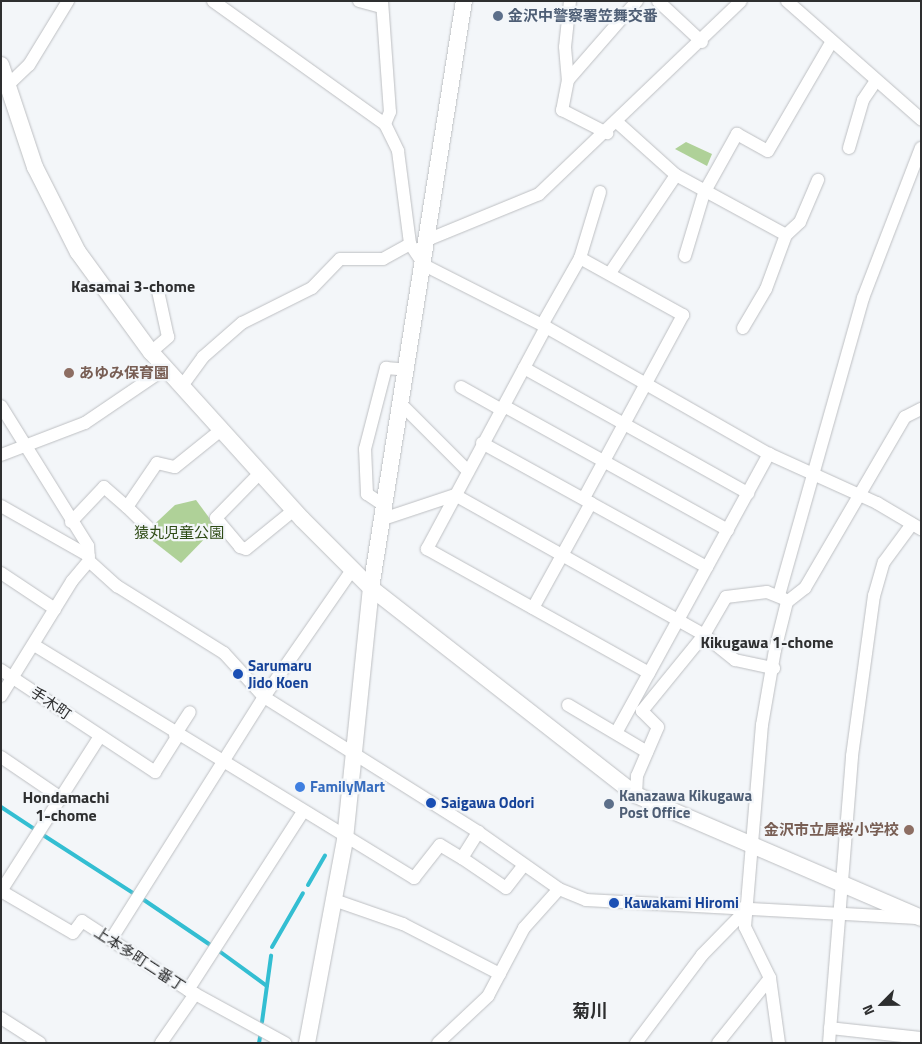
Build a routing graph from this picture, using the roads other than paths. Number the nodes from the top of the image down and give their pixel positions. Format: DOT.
graph roads {
  1 [pos="68,1"];
  2 [pos="213,1"];
  3 [pos="359,1"];
  4 [pos="464,1"];
  5 [pos="570,1"];
  6 [pos="637,1"];
  7 [pos="658,1"];
  8 [pos="741,1"];
  9 [pos="787,1"];
  10 [pos="382,4"];
  11 [pos="832,41"];
  12 [pos="702,42"];
  13 [pos="1,65"];
  14 [pos="568,80"];
  15 [pos="876,81"];
  16 [pos="5,85"];
  17 [pos="921,119"];
  18 [pos="618,123"];
  19 [pos="385,124"];
  20 [pos="607,133"];
  21 [pos="849,148"];
  22 [pos="921,148"];
  23 [pos="676,175"];
  24 [pos="818,180"];
  25 [pos="600,192"];
  26 [pos="704,193"];
  27 [pos="786,235"];
  28 [pos="427,240"];
  29 [pos="410,244"];
  30 [pos="685,256"];
  31 [pos="580,258"];
  32 [pos="424,264"];
  33 [pos="610,273"];
  34 [pos="158,291"];
  35 [pos="544,326"];
  36 [pos="743,328"];
  37 [pos="151,352"];
  38 [pos="166,368"];
  39 [pos="524,368"];
  40 [pos="407,370"];
  41 [pos="646,384"];
  42 [pos="182,386"];
  43 [pos="461,387"];
  44 [pos="402,404"];
  45 [pos="1,406"];
  46 [pos="503,408"];
  47 [pos="921,409"];
  48 [pos="624,424"];
  49 [pos="221,430"];
  50 [pos="482,443"];
  51 [pos="27,447"];
  52 [pos="769,454"];
  53 [pos="1,455"];
  54 [pos="605,461"];
  55 [pos="468,471"];
  56 [pos="811,472"];
  57 [pos="260,473"];
  58 [pos="748,493"];
  59 [pos="455,495"];
  60 [pos="862,497"];
  61 [pos="587,500"];
  62 [pos="1,506"];
  63 [pos="127,507"];
  64 [pos="294,510"];
  65 [pos="384,512"];
  66 [pos="72,522"];
  67 [pos="916,526"];
  68 [pos="148,527"];
  69 [pos="728,530"];
  70 [pos="564,557"];
  71 [pos="89,558"];
  72 [pos="707,567"];
  73 [pos="352,570"];
  74 [pos="1,573"];
  75 [pos="371,588"];
  76 [pos="783,598"];
  77 [pos="533,608"];
  78 [pos="55,609"];
  79 [pos="679,620"];
  80 [pos="704,635"];
  81 [pos="20,641"];
  82 [pos="33,647"];
  83 [pos="774,668"];
  84 [pos="1,670"];
  85 [pos="649,673"];
  86 [pos="13,678"];
  87 [pos="1,696"];
  88 [pos="264,697"];
  89 [pos="568,706"];
  90 [pos="190,712"];
  91 [pos="616,733"];
  92 [pos="100,736"];
  93 [pos="176,736"];
  94 [pos="647,752"];
  95 [pos="355,754"];
  96 [pos="1,757"];
  97 [pos="225,762"];
  98 [pos="636,795"];
  99 [pos="61,798"];
  100 [pos="302,813"];
  101 [pos="478,832"];
  102 [pos="345,838"];
  103 [pos="752,846"];
  104 [pos="462,858"];
  105 [pos="524,865"];
  106 [pos="841,886"];
  107 [pos="559,889"];
  108 [pos="1,891"];
  109 [pos="334,900"];
  110 [pos="746,910"];
  111 [pos="837,912"];
  112 [pos="920,918"];
  113 [pos="112,938"];
  114 [pos="500,974"];
  115 [pos="770,978"];
  116 [pos="191,992"];
  117 [pos="1,1018"];
  118 [pos="830,1028"];
  119 [pos="921,1038"];
  120 [pos="40,1043"];
  121 [pos="161,1043"];
  122 [pos="285,1043"];
  123 [pos="307,1043"];
  124 [pos="438,1043"];
  125 [pos="636,1043"];
  126 [pos="718,1043"];
  127 [pos="779,1043"];
  128 [pos="829,1043"];
  1 -- 16 [label="street"];
  2 -- 19 [label="street"];
  3 -- 10 [label="street"];
  4 -- 28 [label="street"];
  5 -- 14 [label="street"];
  6 -- 14 [label="street"];
  7 -- 12 [label="street"];
  8 -- 12 [label="street"];
  9 -- 11 [label="street"];
  10 -- 19 [label="street"];
  11 -- 15 [label="street"];
  11 -- 26 [label="street"];
  12 -- 18 [label="street"];
  13 -- 16 [label="street"];
  14 -- 20 [label="street"];
  15 -- 17 [label="street"];
  15 -- 21 [label="street"];
  16 -- 37 [label="street"];
  18 -- 20 [label="street"];
  18 -- 23 [label="street"];
  19 -- 29 [label="street"];
  20 -- 28 [label="street"];
  22 -- 56 [label="street"];
  23 -- 26 [label="street"];
  23 -- 33 [label="street"];
  24 -- 27 [label="street"];
  25 -- 31 [label="street"];
  26 -- 27 [label="street"];
  26 -- 30 [label="street"];
  27 -- 36 [label="street"];
  28 -- 32 [label="street"];
  29 -- 32 [label="street"];
  29 -- 42 [label="street"];
  31 -- 33 [label="street"];
  31 -- 35 [label="street"];
  32 -- 35 [label="street"];
  32 -- 40 [label="street"];
  33 -- 41 [label="street"];
  34 -- 37 [label="street"];
  35 -- 39 [label="street"];
  35 -- 41 [label="street"];
  37 -- 38 [label="street"];
  38 -- 42 [label="street"];
  38 -- 51 [label="street"];
  39 -- 46 [label="street"];
  39 -- 48 [label="street"];
  40 -- 44 [label="street"];
  40 -- 65 [label="street"];
  41 -- 48 [label="street"];
  41 -- 52 [label="street"];
  42 -- 49 [label="street"];
  43 -- 46 [label="street"];
  44 -- 55 [label="street"];
  44 -- 65 [label="street"];
  45 -- 51 [label="street"];
  46 -- 50 [label="street"];
  46 -- 54 [label="street"];
  47 -- 60 [label="street"];
  48 -- 54 [label="street"];
  48 -- 58 [label="street"];
  49 -- 57 [label="street"];
  49 -- 63 [label="street"];
  50 -- 55 [label="street"];
  50 -- 61 [label="street"];
  51 -- 53 [label="street"];
  51 -- 66 [label="street"];
  52 -- 56 [label="street"];
  52 -- 58 [label="street"];
  54 -- 61 [label="street"];
  54 -- 69 [label="street"];
  55 -- 59 [label="street"];
  56 -- 60 [label="street"];
  56 -- 76 [label="street"];
  57 -- 64 [label="street"];
  57 -- 64 [label="street"];
  58 -- 69 [label="street"];
  59 -- 65 [label="street"];
  59 -- 70 [label="street"];
  59 -- 77 [label="street"];
  60 -- 67 [label="street"];
  60 -- 76 [label="street"];
  61 -- 70 [label="street"];
  61 -- 72 [label="street"];
  62 -- 71 [label="street"];
  63 -- 66 [label="street"];
  63 -- 68 [label="street"];
  64 -- 73 [label="street"];
  65 -- 75 [label="street"];
  66 -- 71 [label="street"];
  67 -- 106 [label="street"];
  69 -- 72 [label="street"];
  70 -- 77 [label="street"];
  70 -- 79 [label="street"];
  71 -- 78 [label="street"];
  71 -- 88 [label="street"];
  72 -- 79 [label="street"];
  73 -- 75 [label="street"];
  73 -- 88 [label="street"];
  74 -- 78 [label="street"];
  75 -- 95 [label="street"];
  75 -- 98 [label="street"];
  76 -- 80 [label="street"];
  76 -- 83 [label="street"];
  77 -- 85 [label="street"];
  78 -- 82 [label="street"];
  79 -- 80 [label="street"];
  79 -- 85 [label="street"];
  80 -- 83 [label="street"];
  80 -- 94 [label="street"];
  81 -- 82 [label="street"];
  82 -- 86 [label="street"];
  82 -- 93 [label="street"];
  83 -- 103 [label="street"];
  84 -- 86 [label="street, 手木町"];
  85 -- 91 [label="street"];
  86 -- 87 [label="street"];
  86 -- 92 [label="street, 手木町"];
  88 -- 95 [label="street"];
  88 -- 97 [label="street"];
  89 -- 91 [label="street"];
  90 -- 93 [label="street"];
  91 -- 94 [label="street"];
  92 -- 93 [label="street, 手木町"];
  92 -- 99 [label="street"];
  93 -- 97 [label="street"];
  94 -- 98 [label="street"];
  95 -- 101 [label="street"];
  95 -- 102 [label="street"];
  96 -- 99 [label="street"];
  97 -- 100 [label="street"];
  97 -- 113 [label="street"];
  98 -- 103 [label="street"];
  99 -- 108 [label="street"];
  100 -- 102 [label="street"];
  100 -- 116 [label="street"];
  101 -- 104 [label="street"];
  101 -- 105 [label="street"];
  102 -- 104 [label="street"];
  102 -- 109 [label="street"];
  103 -- 106 [label="street"];
  103 -- 110 [label="street"];
  104 -- 105 [label="street"];
  105 -- 107 [label="street"];
  106 -- 111 [label="street"];
  106 -- 112 [label="street"];
  107 -- 110 [label="street"];
  107 -- 114 [label="street"];
  108 -- 113 [label="street, 上本多町二番丁"];
  109 -- 114 [label="street"];
  109 -- 123 [label="street"];
  110 -- 111 [label="street"];
  110 -- 115 [label="street"];
  110 -- 125 [label="street"];
  111 -- 112 [label="street"];
  111 -- 118 [label="street"];
  113 -- 116 [label="street, 上本多町二番丁"];
  114 -- 124 [label="street"];
  115 -- 126 [label="street"];
  115 -- 127 [label="street"];
  116 -- 121 [label="street"];
  116 -- 122 [label="street, 上本多町二番丁"];
  117 -- 120 [label="street"];
  118 -- 119 [label="street"];
  118 -- 128 [label="street"];
}
